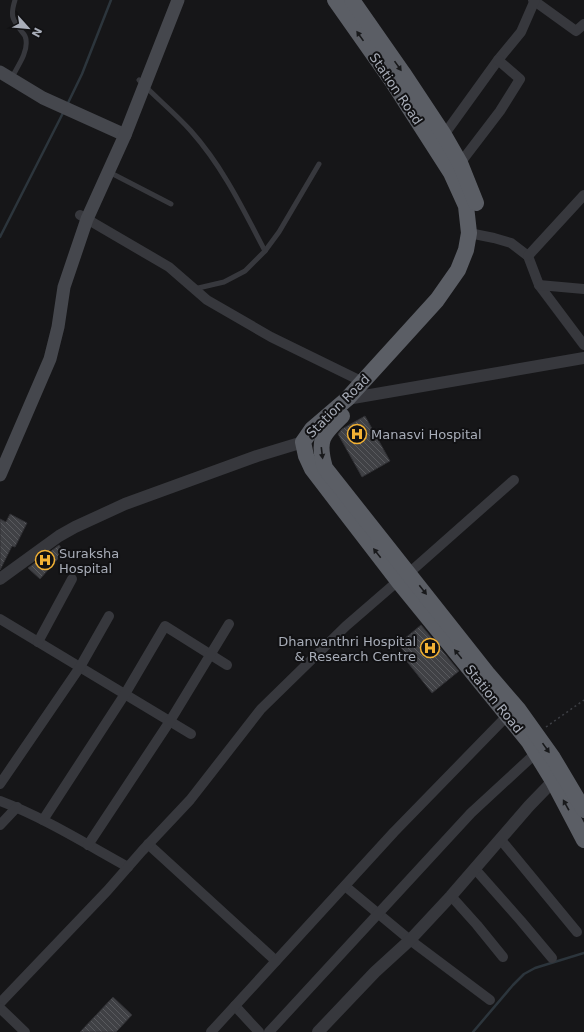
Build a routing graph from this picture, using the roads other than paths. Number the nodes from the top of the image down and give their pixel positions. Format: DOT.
graph roads {
  1 [pos="15,0"];
  2 [pos="170,0"];
  3 [pos="178,0"];
  4 [pos="335,0"];
  5 [pos="534,0"];
  6 [pos="355,6"];
  7 [pos="584,24"];
  8 [pos="498,60"];
  9 [pos="6,76"];
  10 [pos="142,83"];
  11 [pos="121,133"];
  12 [pos="439,141"];
  13 [pos="319,164"];
  14 [pos="456,168"];
  15 [pos="108,172"];
  16 [pos="584,196"];
  17 [pos="171,204"];
  18 [pos="84,217"];
  19 [pos="474,234"];
  20 [pos="265,251"];
  21 [pos="528,256"];
  22 [pos="539,286"];
  23 [pos="193,289"];
  24 [pos="584,289"];
  25 [pos="54,326"];
  26 [pos="584,345"];
  27 [pos="584,358"];
  28 [pos="357,392"];
  29 [pos="303,442"];
  30 [pos="0,454"];
  31 [pos="0,475"];
  32 [pos="514,480"];
  33 [pos="404,577"];
  34 [pos="0,579"];
  35 [pos="72,579"];
  36 [pos="109,616"];
  37 [pos="0,619"];
  38 [pos="230,624"];
  39 [pos="38,642"];
  40 [pos="211,654"];
  41 [pos="227,665"];
  42 [pos="80,667"];
  43 [pos="125,694"];
  44 [pos="507,716"];
  45 [pos="170,721"];
  46 [pos="191,734"];
  47 [pos="536,754"];
  48 [pos="558,776"];
  49 [pos="0,784"];
  50 [pos="0,801"];
  51 [pos="17,807"];
  52 [pos="584,810"];
  53 [pos="43,820"];
  54 [pos="0,825"];
  55 [pos="501,840"];
  56 [pos="584,840"];
  57 [pos="148,844"];
  58 [pos="88,845"];
  59 [pos="128,867"];
  60 [pos="475,869"];
  61 [pos="345,886"];
  62 [pos="451,896"];
  63 [pos="378,914"];
  64 [pos="577,932"];
  65 [pos="410,940"];
  66 [pos="503,957"];
  67 [pos="552,958"];
  68 [pos="276,961"];
  69 [pos="490,1000"];
  70 [pos="0,1003"];
  71 [pos="235,1006"];
  72 [pos="0,1008"];
  73 [pos="25,1032"];
  74 [pos="211,1032"];
  75 [pos="259,1032"];
  76 [pos="269,1032"];
  77 [pos="318,1032"];
  1 -- 9 [label="lane"];
  2 -- 10 [label="main road"];
  3 -- 10 [label="main road"];
  4 -- 6 [label="highway, Station Road"];
  5 -- 7 [label="street"];
  5 -- 8 [label="street"];
  6 -- 12 [label="highway, Station Road"];
  8 -- 12 [label="street"];
  8 -- 14 [label="street"];
  9 -- 11 [label="main road"];
  10 -- 11 [label="main road"];
  10 -- 20 [label="lane"];
  11 -- 15 [label="main road"];
  11 -- 18 [label="main road"];
  12 -- 14 [label="highway, Station Road"];
  13 -- 20 [label="lane"];
  14 -- 19 [label="highway, Station Road"];
  15 -- 17 [label="lane"];
  15 -- 18 [label="main road"];
  16 -- 21 [label="street"];
  18 -- 23 [label="street"];
  18 -- 25 [label="main road"];
  19 -- 21 [label="street"];
  19 -- 28 [label="highway, Station Road"];
  20 -- 23 [label="lane"];
  21 -- 22 [label="street"];
  22 -- 24 [label="street"];
  22 -- 26 [label="street"];
  23 -- 28 [label="street"];
  25 -- 30 [label="main road"];
  25 -- 31 [label="main road"];
  27 -- 28 [label="street"];
  28 -- 29 [label="highway, Station Road"];
  28 -- 33 [label="highway, Station Road, one-way"];
  33 -- 29 [label="highway, Station Road, one-way"];
  29 -- 34 [label="street"];
  32 -- 33 [label="street"];
  44 -- 33 [label="highway, Station Road, one-way"];
  33 -- 48 [label="highway, Station Road, one-way"];
  33 -- 57 [label="street"];
  35 -- 39 [label="street"];
  36 -- 42 [label="street"];
  37 -- 39 [label="street"];
  38 -- 40 [label="street"];
  39 -- 42 [label="street"];
  40 -- 41 [label="street"];
  40 -- 43 [label="street"];
  40 -- 45 [label="street"];
  42 -- 43 [label="street"];
  42 -- 49 [label="street"];
  43 -- 45 [label="street"];
  43 -- 53 [label="street"];
  44 -- 47 [label="highway, Station Road"];
  44 -- 61 [label="street"];
  45 -- 46 [label="street"];
  45 -- 58 [label="street"];
  47 -- 48 [label="highway, Station Road"];
  47 -- 63 [label="street"];
  48 -- 52 [label="highway, Station Road"];
  48 -- 55 [label="street"];
  56 -- 48 [label="highway, Station Road, one-way"];
  50 -- 51 [label="street"];
  51 -- 53 [label="street"];
  51 -- 54 [label="street"];
  53 -- 58 [label="street"];
  55 -- 60 [label="street"];
  55 -- 64 [label="street"];
  57 -- 59 [label="street"];
  57 -- 68 [label="street"];
  58 -- 59 [label="street"];
  59 -- 70 [label="street"];
  60 -- 62 [label="street"];
  60 -- 67 [label="street"];
  61 -- 63 [label="street"];
  61 -- 68 [label="street"];
  62 -- 65 [label="street"];
  62 -- 66 [label="street"];
  63 -- 65 [label="street"];
  63 -- 76 [label="street"];
  65 -- 69 [label="street"];
  65 -- 77 [label="street"];
  68 -- 71 [label="street"];
  71 -- 74 [label="street"];
  71 -- 75 [label="street"];
  72 -- 73 [label="street"];
}
